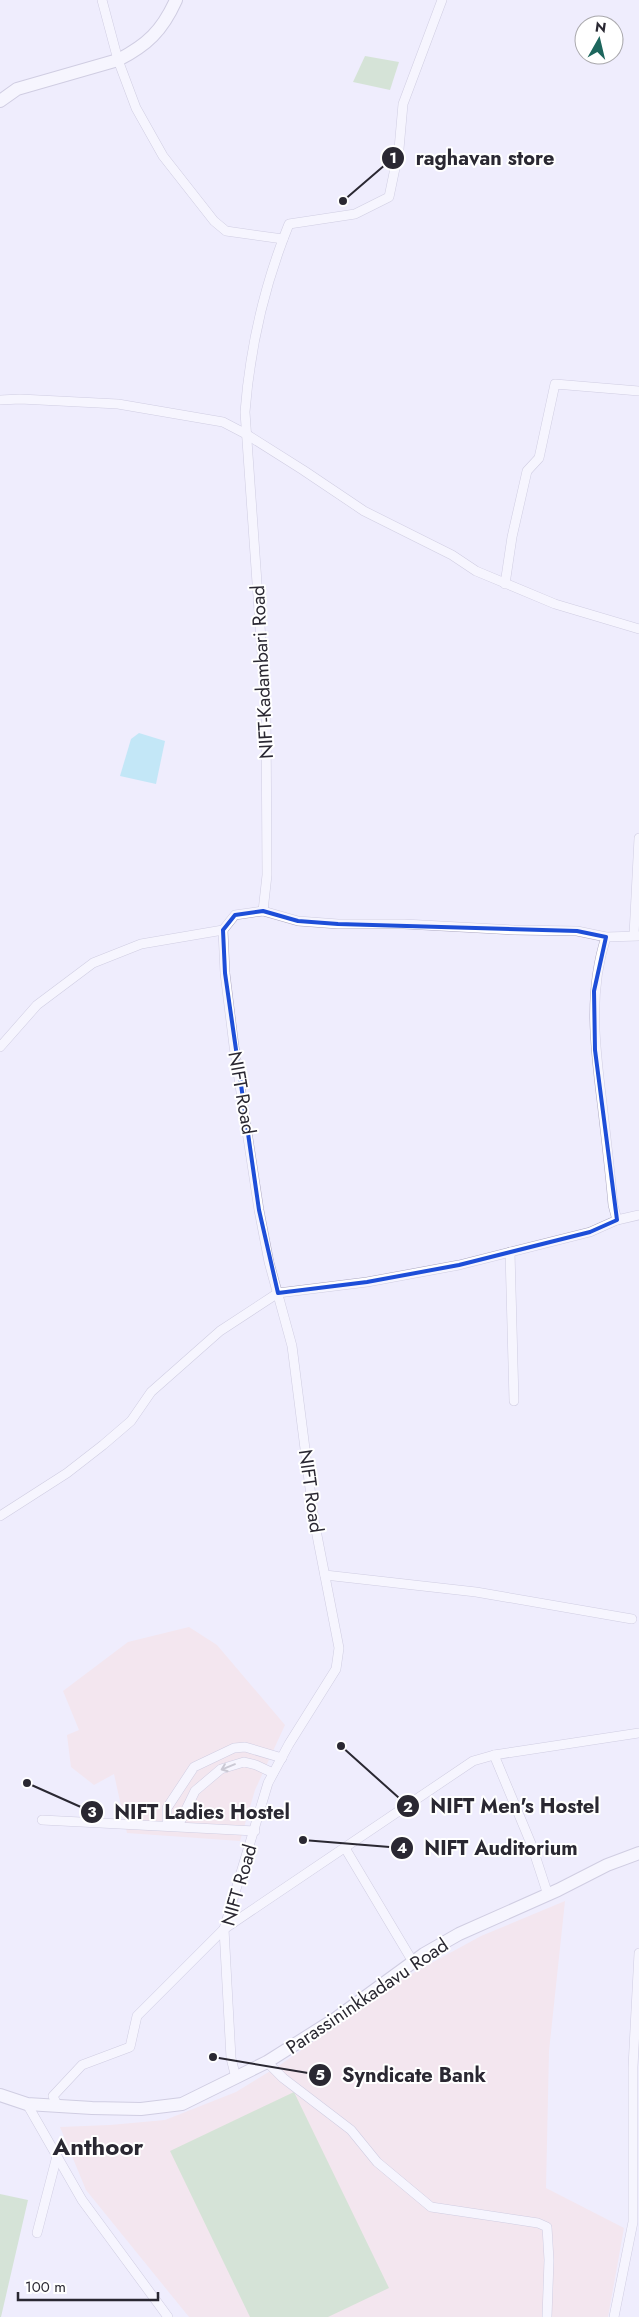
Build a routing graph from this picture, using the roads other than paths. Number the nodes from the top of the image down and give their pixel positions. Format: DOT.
graph roads {
  1 [pos="102,0"];
  2 [pos="176,0"];
  3 [pos="442,0"];
  4 [pos="118,60"];
  5 [pos="0,102"];
  6 [pos="283,239"];
  7 [pos="639,391"];
  8 [pos="0,400"];
  9 [pos="246,434"];
  10 [pos="504,584"];
  11 [pos="639,629"];
  12 [pos="639,838"];
  13 [pos="263,911"];
  14 [pos="223,930"];
  15 [pos="637,935"];
  16 [pos="606,937"];
  17 [pos="0,1047"];
  18 [pos="639,1215"];
  19 [pos="617,1220"];
  20 [pos="510,1252"];
  21 [pos="278,1293"];
  22 [pos="514,1401"];
  23 [pos="0,1516"];
  24 [pos="325,1575"];
  25 [pos="632,1619"];
  26 [pos="639,1733"];
  27 [pos="494,1755"];
  28 [pos="282,1758"];
  29 [pos="273,1773"];
  30 [pos="42,1820"];
  31 [pos="255,1831"];
  32 [pos="345,1848"];
  33 [pos="639,1853"];
  34 [pos="548,1895"];
  35 [pos="224,1929"];
  36 [pos="639,1953"];
  37 [pos="413,1962"];
  38 [pos="267,2062"];
  39 [pos="636,2066"];
  40 [pos="236,2078"];
  41 [pos="0,2095"];
  42 [pos="27,2104"];
  43 [pos="57,2105"];
  44 [pos="57,2156"];
  45 [pos="636,2223"];
  46 [pos="37,2233"];
  47 [pos="168,2317"];
  48 [pos="547,2317"];
  49 [pos="614,2317"];
  1 -- 4 [label="street"];
  2 -- 4 [label="main road"];
  3 -- 6 [label="street"];
  4 -- 5 [label="main road"];
  4 -- 6 [label="street"];
  6 -- 9 [label="street, NIFT-Kadambari Road"];
  7 -- 10 [label="street"];
  8 -- 9 [label="street"];
  9 -- 10 [label="street"];
  9 -- 13 [label="street, NIFT-Kadambari Road"];
  10 -- 11 [label="street"];
  12 -- 15 [label="street"];
  13 -- 14 [label="street"];
  13 -- 16 [label="street"];
  14 -- 17 [label="street"];
  14 -- 21 [label="street, NIFT Road"];
  15 -- 16 [label="street"];
  16 -- 19 [label="street"];
  18 -- 19 [label="street"];
  19 -- 20 [label="street"];
  20 -- 21 [label="street"];
  20 -- 22 [label="street"];
  21 -- 23 [label="street"];
  21 -- 24 [label="street, NIFT Road"];
  24 -- 25 [label="street"];
  24 -- 28 [label="street, NIFT Road"];
  26 -- 27 [label="street"];
  27 -- 32 [label="street"];
  27 -- 34 [label="street"];
  28 -- 29 [label="street, NIFT Road"];
  29 -- 28 [label="street, one-way"];
  29 -- 31 [label="street, NIFT Road"];
  30 -- 31 [label="street"];
  31 -- 35 [label="street, NIFT Road"];
  32 -- 35 [label="street"];
  32 -- 37 [label="street"];
  33 -- 34 [label="main road, Parassininkkadavu Road"];
  34 -- 37 [label="main road, Parassininkkadavu Road"];
  35 -- 40 [label="street, NIFT Road"];
  35 -- 43 [label="street"];
  36 -- 39 [label="street"];
  37 -- 38 [label="main road, Parassininkkadavu Road"];
  38 -- 40 [label="main road, Parassininkkadavu Road"];
  38 -- 48 [label="street"];
  39 -- 45 [label="street"];
  40 -- 43 [label="main road, Parassininkkadavu Road"];
  41 -- 42 [label="main road, Parassininkkadavu Road"];
  42 -- 43 [label="main road, Parassininkkadavu Road"];
  42 -- 44 [label="street"];
  44 -- 46 [label="street"];
  44 -- 47 [label="street"];
  45 -- 49 [label="street"];
}
